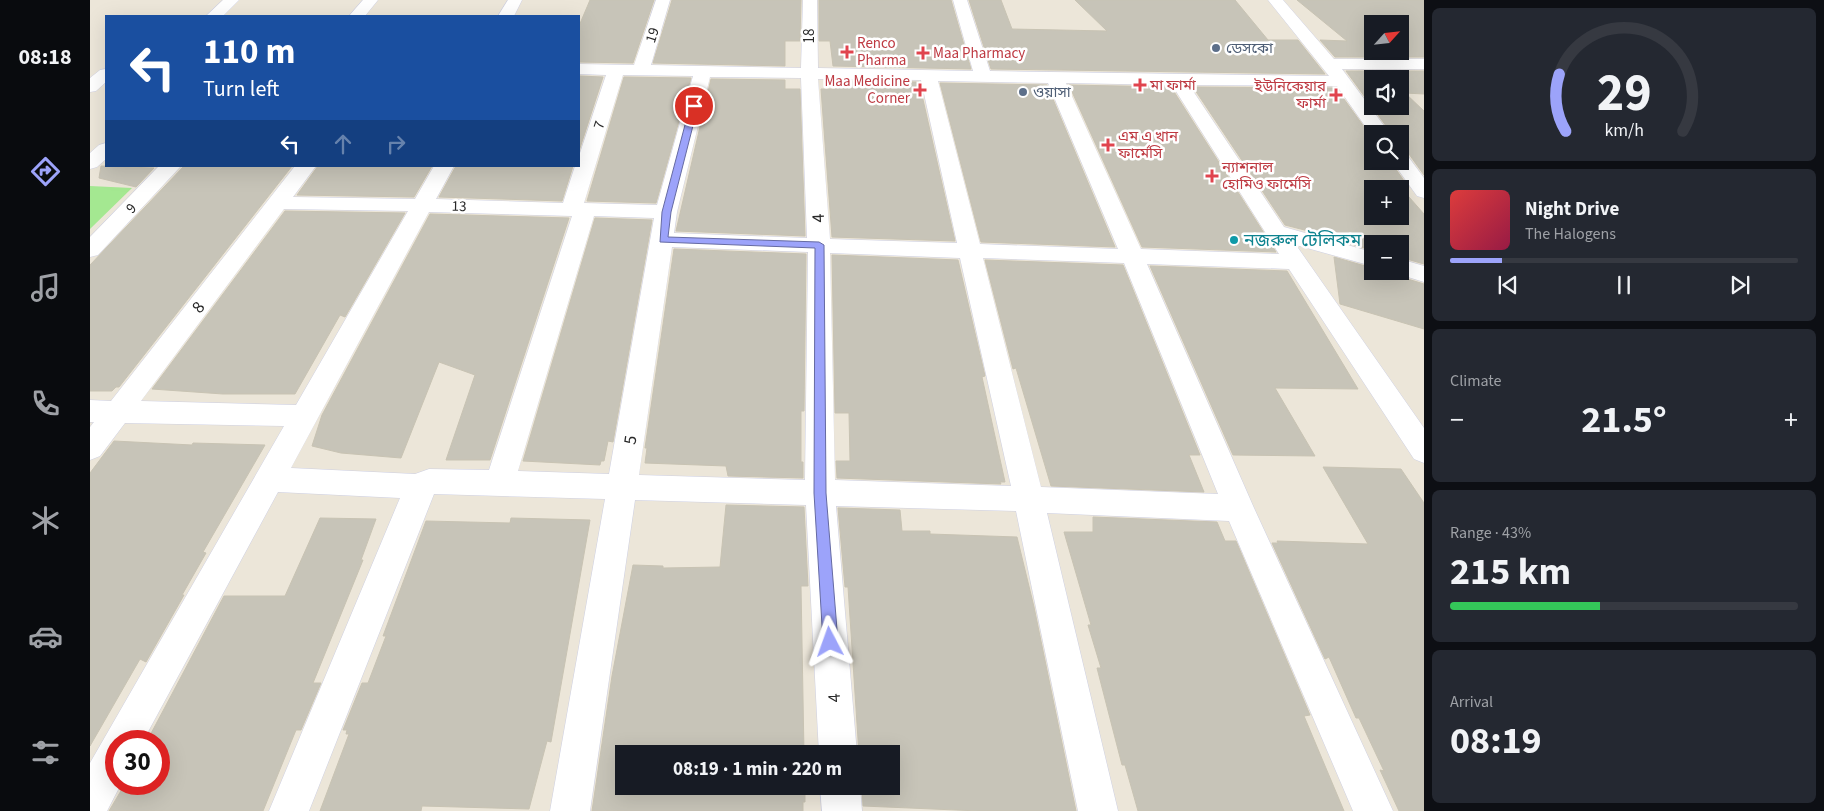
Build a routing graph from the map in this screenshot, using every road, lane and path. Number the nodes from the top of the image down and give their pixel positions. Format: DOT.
graph roads {
  1 [pos="232,0"];
  2 [pos="371,0"];
  3 [pos="515,0"];
  4 [pos="663,0"];
  5 [pos="810,0"];
  6 [pos="960,0"];
  7 [pos="1275,0"];
  8 [pos="215,15"];
  9 [pos="358,15"];
  10 [pos="507,15"];
  11 [pos="104,64"];
  12 [pos="1329,64"];
  13 [pos="1424,64"];
  14 [pos="580,69"];
  15 [pos="616,70"];
  16 [pos="640,70"];
  17 [pos="703,71"];
  18 [pos="809,73"];
  19 [pos="928,74"];
  20 [pos="983,75"];
  21 [pos="1054,77"];
  22 [pos="1177,80"];
  23 [pos="1340,81"];
  24 [pos="90,87"];
  25 [pos="1374,125"];
  26 [pos="105,150"];
  27 [pos="90,164"];
  28 [pos="171,167"];
  29 [pos="305,167"];
  30 [pos="443,167"];
  31 [pos="1408,170"];
  32 [pos="1424,192"];
  33 [pos="278,203"];
  34 [pos="422,204"];
  35 [pos="578,209"];
  36 [pos="656,221"];
  37 [pos="1277,232"];
  38 [pos="819,245"];
  39 [pos="90,250"];
  40 [pos="971,250"];
  41 [pos="1132,256"];
  42 [pos="1364,257"];
  43 [pos="1296,262"];
  44 [pos="1409,270"];
  45 [pos="1424,274"];
  46 [pos="90,411"];
  47 [pos="118,412"];
  48 [pos="304,416"];
  49 [pos="90,448"];
  50 [pos="1424,451"];
  51 [pos="269,478"];
  52 [pos="500,483"];
  53 [pos="622,486"];
  54 [pos="420,487"];
  55 [pos="820,493"];
  56 [pos="1029,499"];
  57 [pos="1239,508"];
  58 [pos="129,730"];
  59 [pos="837,745"];
  60 [pos="105,774"];
  61 [pos="841,795"];
  62 [pos="90,802"];
  63 [pos="289,811"];
  64 [pos="570,811"];
  65 [pos="842,811"];
  66 [pos="1098,811"];
  67 [pos="1373,811"];
  1 -- 8 [label="street"];
  2 -- 9 [label="street"];
  3 -- 10 [label="street"];
  4 -- 16 [label="street, 19"];
  5 -- 18 [label="street, 18"];
  6 -- 20 [label="street"];
  7 -- 12 [label="street"];
  11 -- 24 [label="street"];
  12 -- 13 [label="street"];
  12 -- 23 [label="street"];
  14 -- 15 [label="street"];
  15 -- 16 [label="street"];
  15 -- 35 [label="street, 7"];
  16 -- 17 [label="street"];
  17 -- 18 [label="street"];
  17 -- 36 [label="street, 5"];
  18 -- 19 [label="street"];
  18 -- 38 [label="street, 4"];
  19 -- 20 [label="street"];
  19 -- 40 [label="street"];
  20 -- 21 [label="street"];
  21 -- 22 [label="street"];
  21 -- 41 [label="street"];
  22 -- 23 [label="street"];
  22 -- 37 [label="street"];
  23 -- 25 [label="street"];
  26 -- 27 [label="street"];
  28 -- 39 [label="street, 9"];
  29 -- 33 [label="street, 8"];
  30 -- 34 [label="street"];
  31 -- 32 [label="street"];
  33 -- 34 [label="street, 13"];
  33 -- 47 [label="street, 8"];
  34 -- 35 [label="street, 13"];
  34 -- 48 [label="street"];
  35 -- 36 [label="street, 13"];
  35 -- 52 [label="street, 7"];
  36 -- 38 [label="street, 13"];
  36 -- 53 [label="street, 5"];
  37 -- 42 [label="street"];
  37 -- 43 [label="street"];
  38 -- 40 [label="street, 13"];
  38 -- 55 [label="street, 4"];
  40 -- 41 [label="street, 13"];
  40 -- 56 [label="street"];
  41 -- 43 [label="street, 13"];
  41 -- 57 [label="street"];
  43 -- 50 [label="street"];
  44 -- 45 [label="street"];
  46 -- 47 [label="street"];
  47 -- 48 [label="street"];
  47 -- 49 [label="street, 8"];
  48 -- 51 [label="street"];
  51 -- 54 [label="street"];
  51 -- 58 [label="street"];
  52 -- 53 [label="street"];
  52 -- 54 [label="street"];
  53 -- 55 [label="street"];
  53 -- 64 [label="street, 5"];
  54 -- 63 [label="street"];
  55 -- 56 [label="street"];
  55 -- 59 [label="street, 4"];
  56 -- 57 [label="street"];
  56 -- 66 [label="street"];
  57 -- 67 [label="street"];
  60 -- 62 [label="street"];
  61 -- 65 [label="street"];
}
